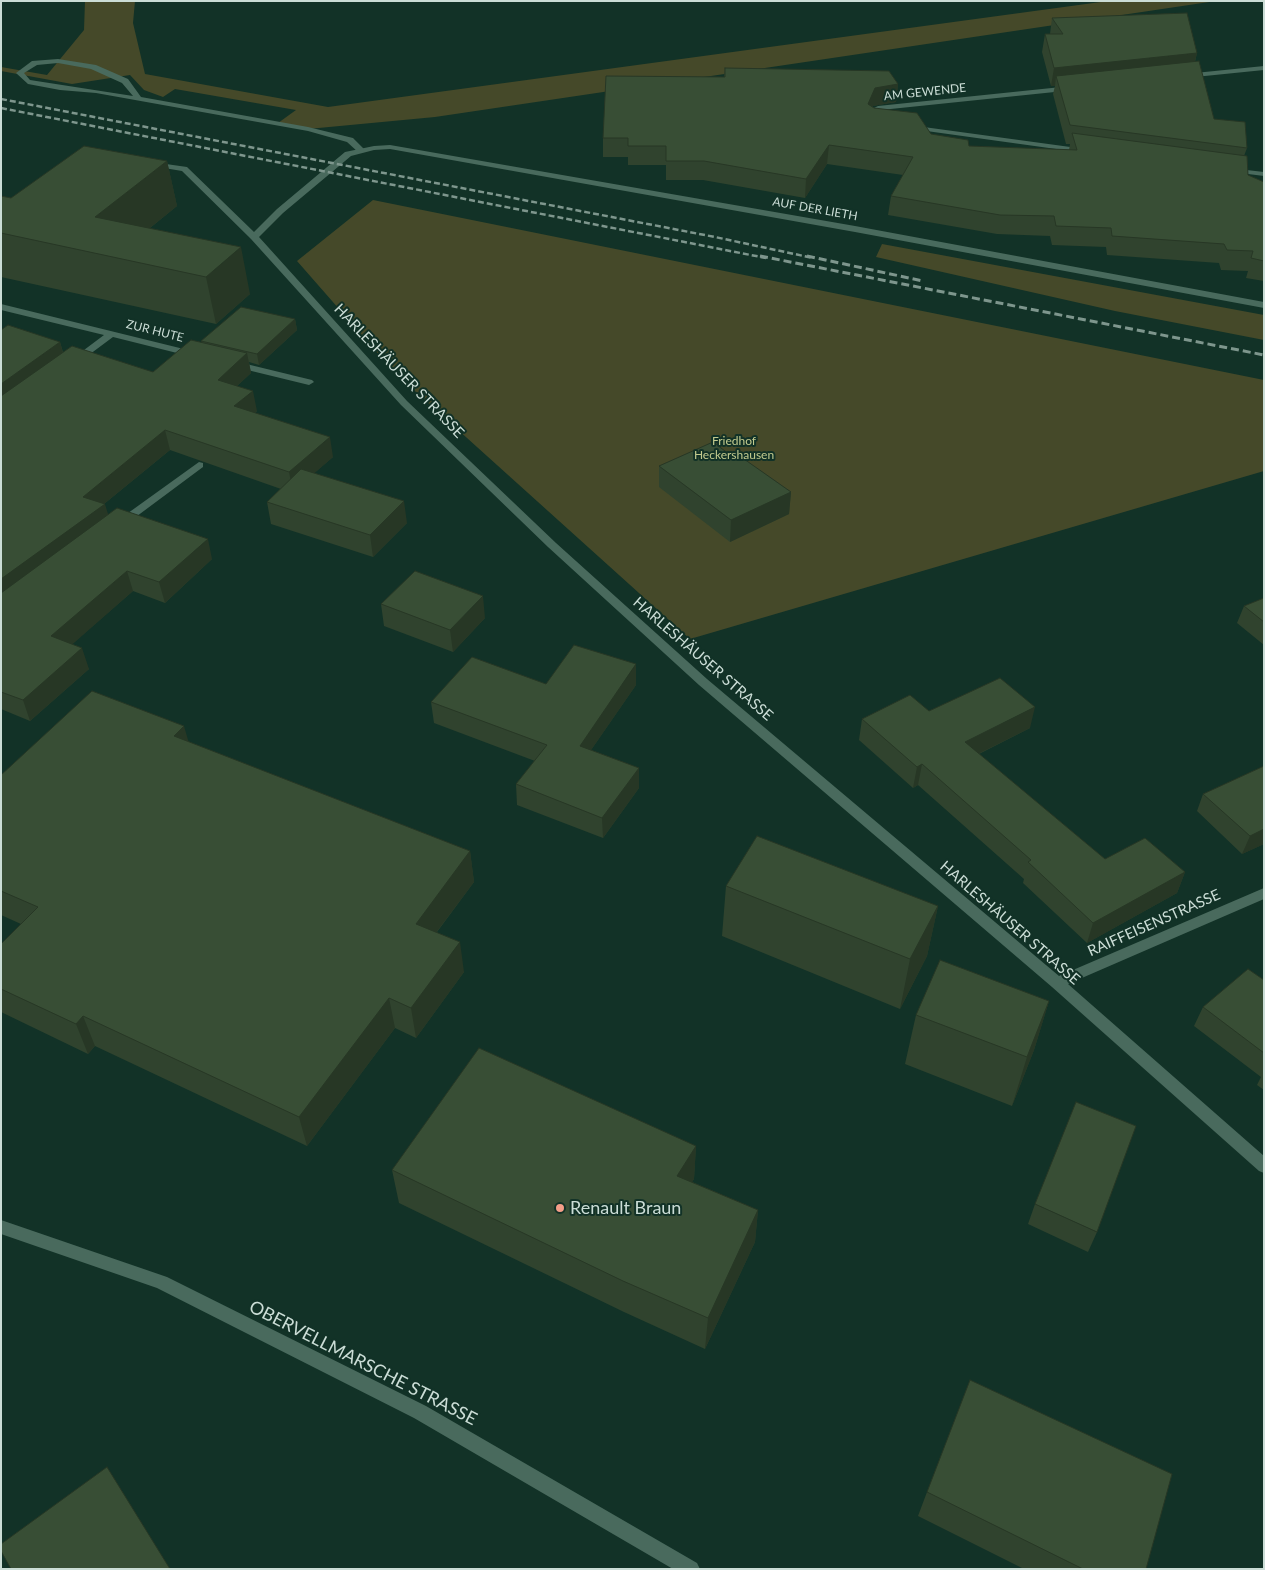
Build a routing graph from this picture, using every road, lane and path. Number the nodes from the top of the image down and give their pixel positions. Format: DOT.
graph roads {
  1 [pos="1264,68"];
  2 [pos="1172,78"];
  3 [pos="1083,87"];
  4 [pos="139,99"];
  5 [pos="882,123"];
  6 [pos="901,126"];
  7 [pos="361,150"];
  8 [pos="1098,152"];
  9 [pos="140,161"];
  10 [pos="1226,170"];
  11 [pos="1264,174"];
  12 [pos="254,237"];
  13 [pos="1264,305"];
  14 [pos="1,307"];
  15 [pos="110,334"];
  16 [pos="205,356"];
  17 [pos="224,361"];
  18 [pos="64,369"];
  19 [pos="309,382"];
  20 [pos="199,465"];
  21 [pos="112,530"];
  22 [pos="1264,893"];
  23 [pos="1057,983"];
  24 [pos="1264,1166"];
  25 [pos="1,1228"];
  26 [pos="691,1569"];
  1 -- 2 [label="street"];
  3 -- 5 [label="street, AM GEWENDE"];
  4 -- 4 [label="street"];
  4 -- 7 [label="street"];
  6 -- 8 [label="street"];
  7 -- 12 [label="street"];
  7 -- 13 [label="street, AUF DER LIETH"];
  9 -- 12 [label="street, HARLESHÄUSER STRASSE"];
  10 -- 11 [label="street"];
  12 -- 23 [label="street, HARLESHÄUSER STRASSE"];
  14 -- 15 [label="street, ZUR HUTE"];
  15 -- 16 [label="street, ZUR HUTE"];
  15 -- 18 [label="street, ZUR HUTE"];
  17 -- 19 [label="street"];
  20 -- 21 [label="street"];
  22 -- 23 [label="street, RAIFFEISENSTRASSE"];
  23 -- 24 [label="street, HARLESHÄUSER STRASSE"];
  25 -- 26 [label="street, OBERVELLMARSCHE STRASSE"];
}
